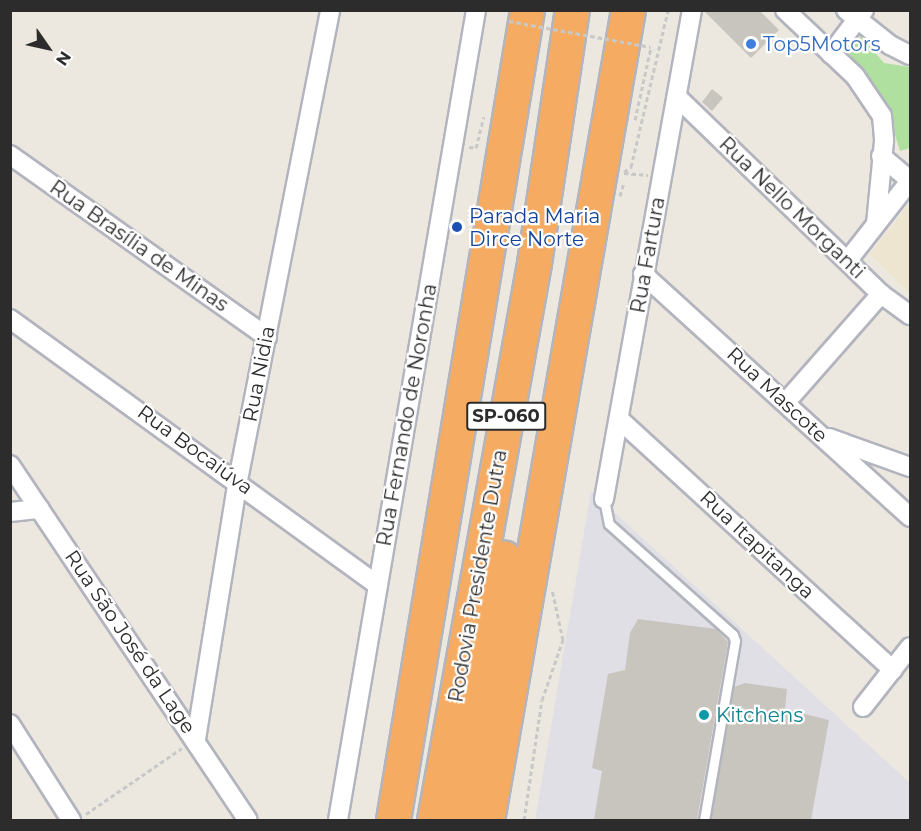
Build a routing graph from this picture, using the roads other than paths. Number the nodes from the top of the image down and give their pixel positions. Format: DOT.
graph roads {
  1 [pos="330,10"];
  2 [pos="476,10"];
  3 [pos="572,10"];
  4 [pos="592,10"];
  5 [pos="628,10"];
  6 [pos="649,10"];
  7 [pos="692,10"];
  8 [pos="785,10"];
  9 [pos="855,14"];
  10 [pos="520,18"];
  11 [pos="831,54"];
  12 [pos="910,55"];
  13 [pos="677,97"];
  14 [pos="620,121"];
  15 [pos="881,156"];
  16 [pos="14,165"];
  17 [pos="910,181"];
  18 [pos="876,224"];
  19 [pos="848,260"];
  20 [pos="643,274"];
  21 [pos="881,294"];
  22 [pos="910,315"];
  23 [pos="10,319"];
  24 [pos="267,337"];
  25 [pos="786,402"];
  26 [pos="621,420"];
  27 [pos="819,435"];
  28 [pos="10,465"];
  29 [pos="910,466"];
  30 [pos="238,480"];
  31 [pos="604,499"];
  32 [pos="40,509"];
  33 [pos="10,512"];
  34 [pos="910,516"];
  35 [pos="378,585"];
  36 [pos="910,647"];
  37 [pos="893,670"];
  38 [pos="863,707"];
  39 [pos="10,724"];
  40 [pos="196,739"];
  41 [pos="71,820"];
  42 [pos="248,820"];
  43 [pos="338,820"];
  44 [pos="393,820"];
  45 [pos="434,820"];
  46 [pos="460,820"];
  47 [pos="487,820"];
  48 [pos="704,820"];
  1 -- 24 [label="street, Rua Nidia"];
  2 -- 35 [label="street, Rua Fernando de Noronha"];
  3 -- 45 [label="highway, Rodovia Presidente Dutra / SP-060"];
  4 -- 46 [label="highway, Rodovia Presidente Dutra / SP-060"];
  5 -- 14 [label="highway"];
  6 -- 14 [label="highway"];
  7 -- 13 [label="street, Rua Fartura"];
  8 -- 11 [label="street"];
  9 -- 11 [label="street"];
  9 -- 12 [label="street"];
  10 -- 44 [label="highway, SP-060"];
  11 -- 15 [label="street"];
  13 -- 19 [label="street, Rua Nello Morganti"];
  13 -- 20 [label="street, Rua Fartura"];
  14 -- 47 [label="highway"];
  15 -- 17 [label="street"];
  15 -- 18 [label="street"];
  16 -- 24 [label="street, Rua Brasília de Minas"];
  17 -- 18 [label="street"];
  18 -- 19 [label="street"];
  19 -- 21 [label="street, Rua Nello Morganti"];
  20 -- 25 [label="street, Rua Mascote"];
  20 -- 26 [label="street, Rua Fartura"];
  21 -- 22 [label="street, Rua Nello Morganti"];
  21 -- 25 [label="street"];
  23 -- 30 [label="street, Rua Bocaiúva"];
  24 -- 30 [label="street, Rua Nidia"];
  25 -- 27 [label="street, Rua Mascote"];
  26 -- 31 [label="street, Rua Fartura"];
  26 -- 37 [label="street, Rua Itapitanga"];
  27 -- 29 [label="street"];
  27 -- 34 [label="street, Rua Mascote"];
  28 -- 32 [label="street, Rua São José da Lage"];
  30 -- 35 [label="street, Rua Bocaiúva"];
  30 -- 40 [label="street, Rua Nidia"];
  31 -- 48 [label="lane"];
  32 -- 33 [label="street"];
  32 -- 40 [label="street, Rua São José da Lage"];
  35 -- 43 [label="street, Rua Fernando de Noronha"];
  36 -- 37 [label="street"];
  37 -- 38 [label="street"];
  39 -- 41 [label="street"];
  40 -- 42 [label="street, Rua São José da Lage"];
}
